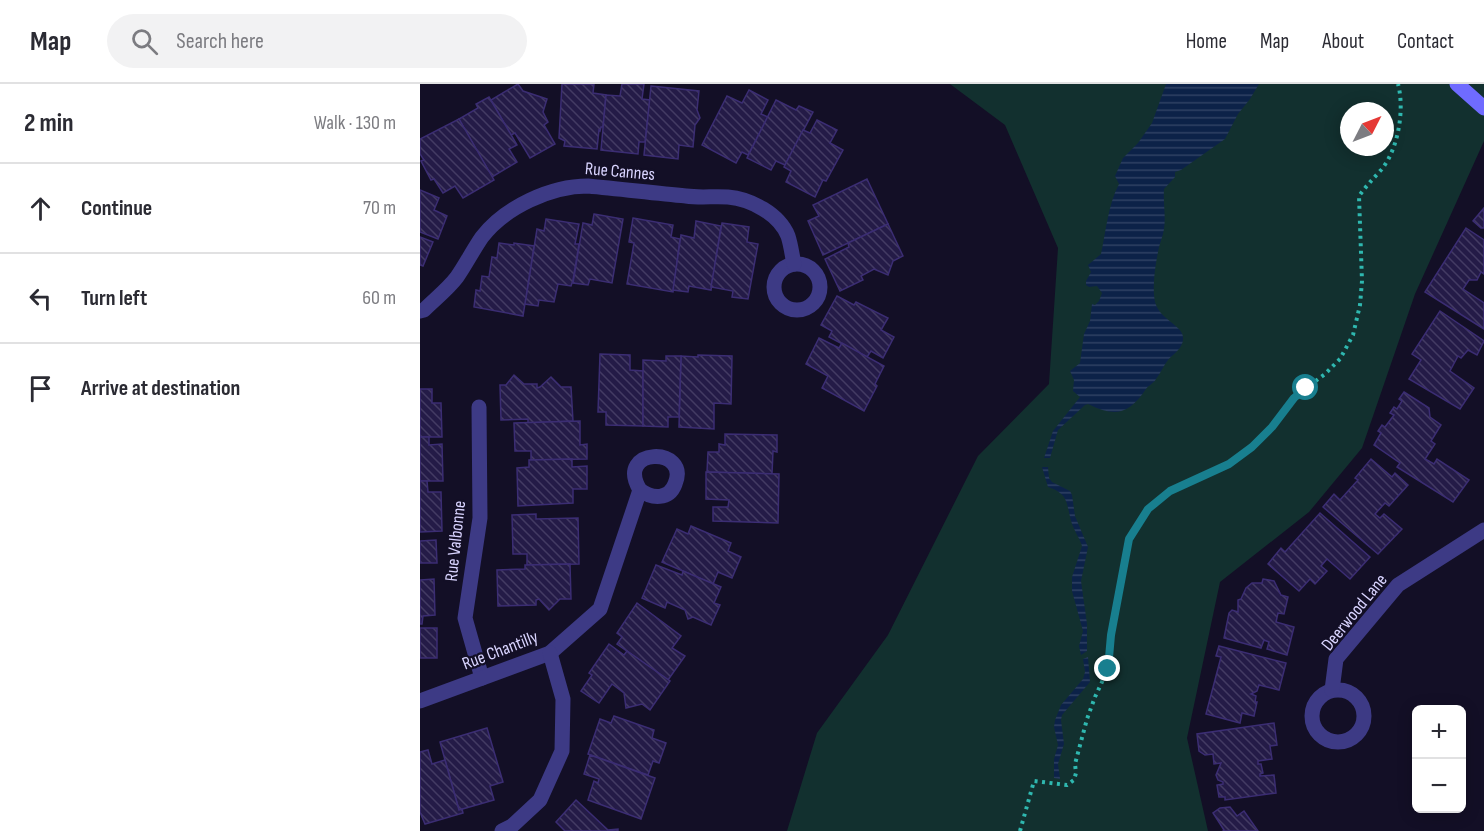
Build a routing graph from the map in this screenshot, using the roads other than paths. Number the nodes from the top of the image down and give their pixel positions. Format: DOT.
graph roads {
  1 [pos="1457,84"];
  2 [pos="1484,108"];
  3 [pos="794,264"];
  4 [pos="420,311"];
  5 [pos="479,407"];
  6 [pos="640,490"];
  7 [pos="1484,530"];
  8 [pos="550,653"];
  9 [pos="482,678"];
  10 [pos="1332,690"];
  11 [pos="420,701"];
  12 [pos="502,831"];
  1 -- 2 [label="street"];
  3 -- 4 [label="street, Rue Cannes"];
  5 -- 9 [label="street, Rue Valbonne"];
  6 -- 8 [label="street, Rue Chantilly"];
  7 -- 10 [label="street, Deerwood Lane"];
  8 -- 9 [label="street, Rue Chantilly"];
  8 -- 12 [label="street"];
  9 -- 11 [label="street, Rue Chantilly"];
}
